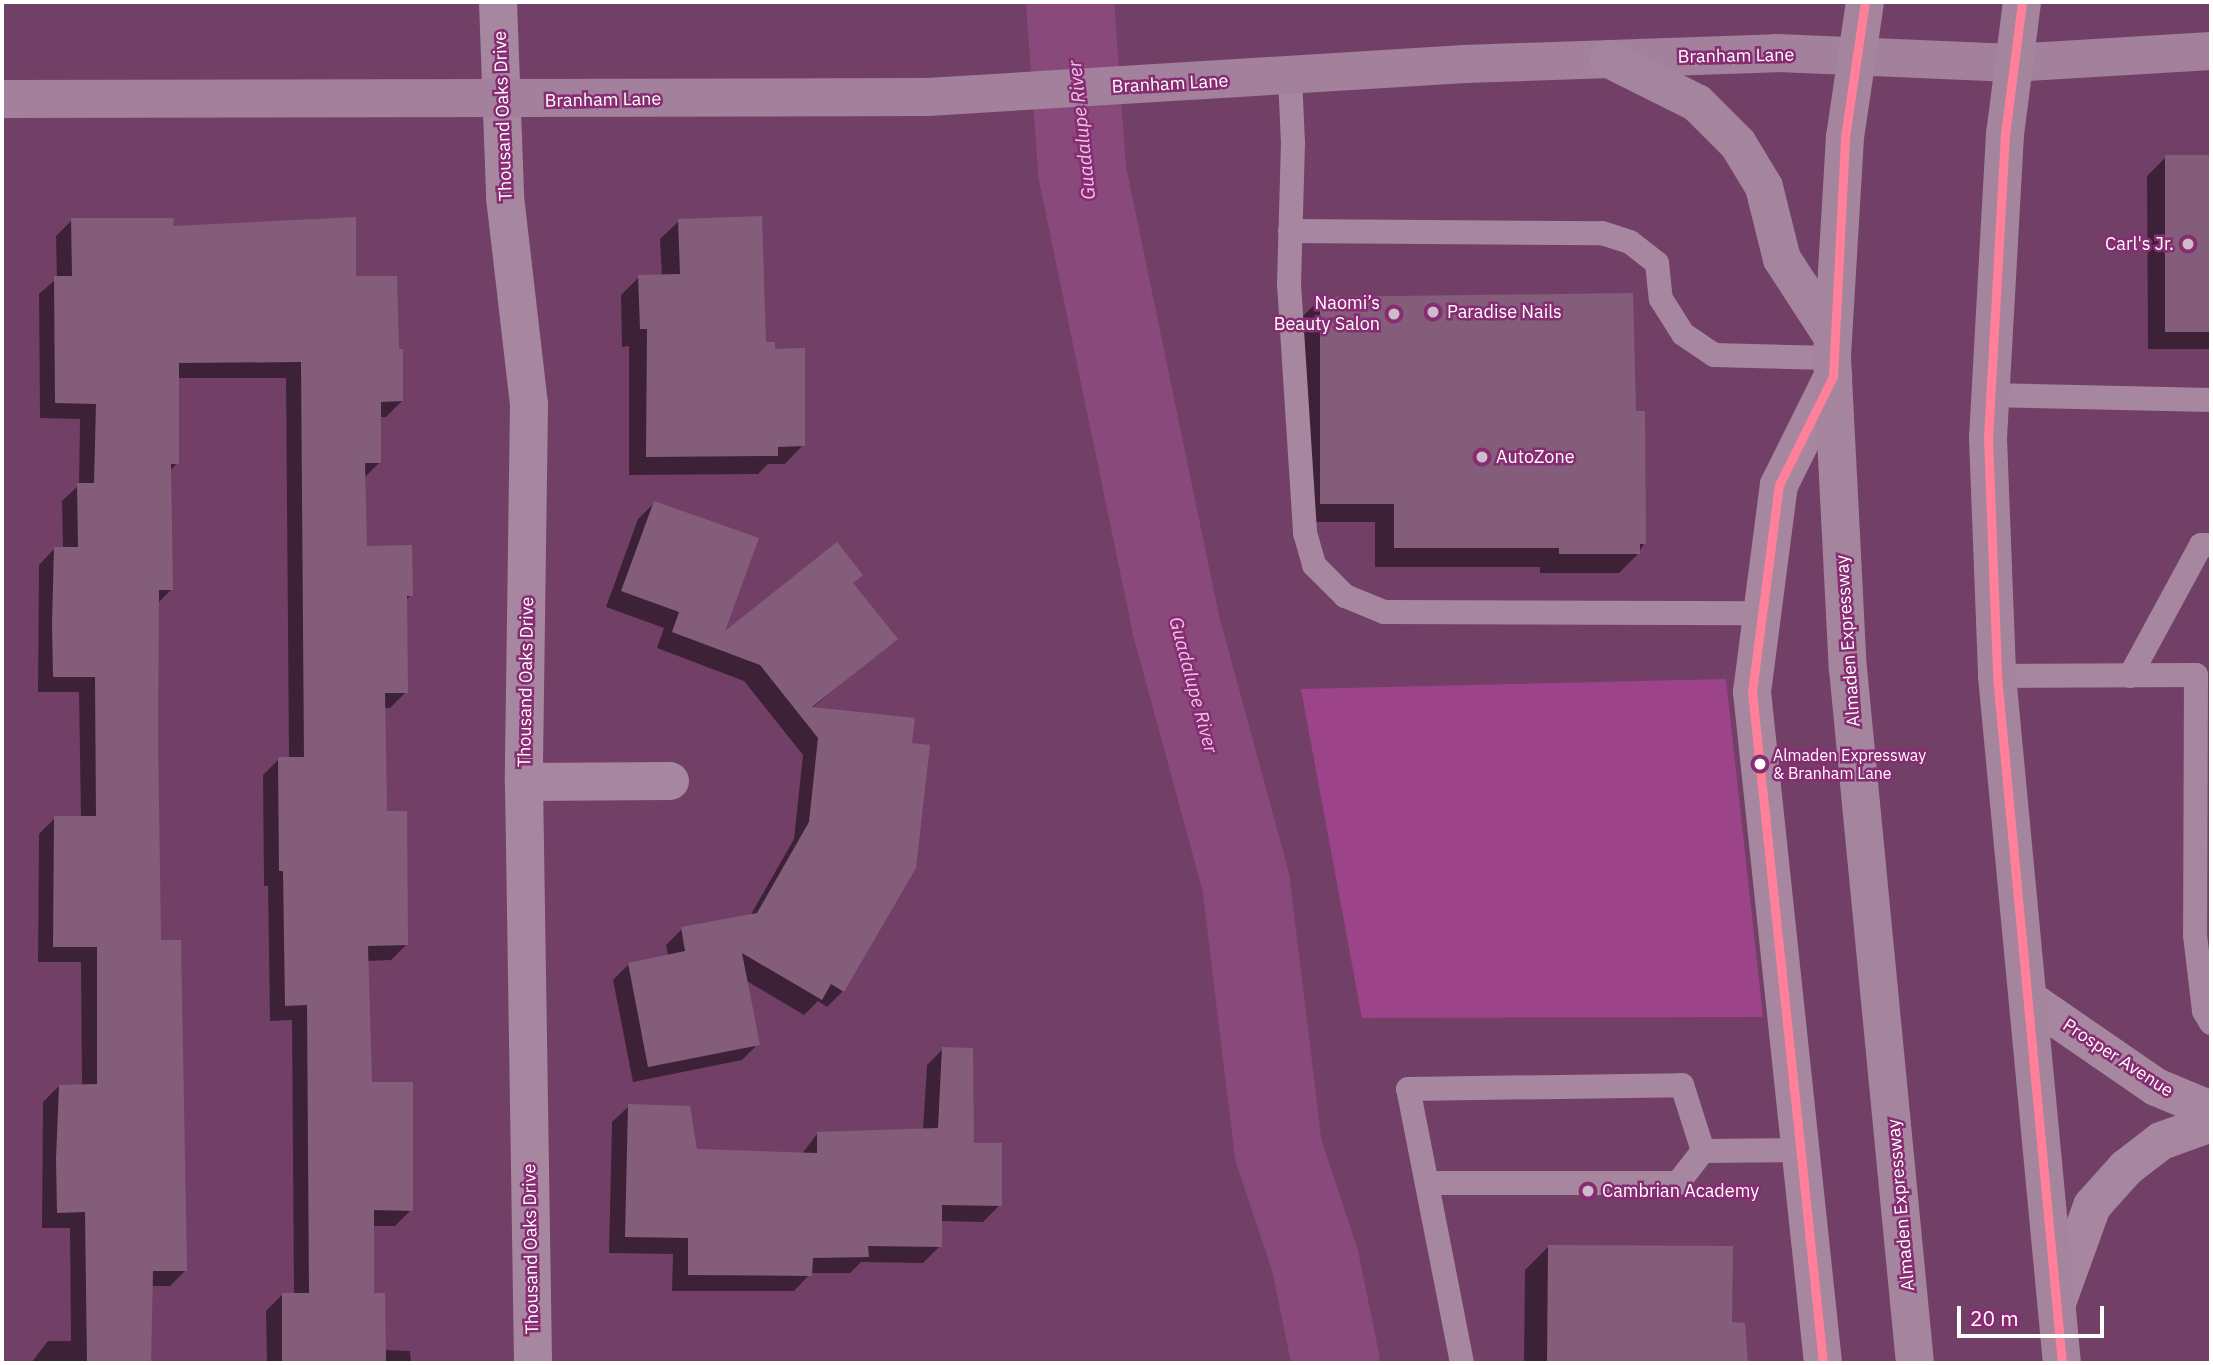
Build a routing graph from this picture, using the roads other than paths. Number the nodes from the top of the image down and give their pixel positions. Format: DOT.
graph roads {
  1 [pos="498,2"];
  2 [pos="1865,2"];
  3 [pos="2022,2"];
  4 [pos="2211,51"];
  5 [pos="1609,59"];
  6 [pos="1856,59"];
  7 [pos="2013,63"];
  8 [pos="1290,77"];
  9 [pos="2,99"];
  10 [pos="502,101"];
  11 [pos="1290,231"];
  12 [pos="1832,357"];
  13 [pos="1987,395"];
  14 [pos="2211,400"];
  15 [pos="2211,545"];
  16 [pos="1759,613"];
  17 [pos="2203,675"];
  18 [pos="1997,676"];
  19 [pos="2130,676"];
  20 [pos="524,782"];
  21 [pos="670,782"];
  22 [pos="2028,999"];
  23 [pos="2211,1023"];
  24 [pos="2211,1110"];
  25 [pos="2211,1123"];
  26 [pos="1799,1150"];
  27 [pos="1703,1151"];
  28 [pos="1427,1183"];
  29 [pos="2058,1300"];
  30 [pos="533,1363"];
  31 [pos="1462,1363"];
  32 [pos="1823,1363"];
  33 [pos="1916,1363"];
  34 [pos="2062,1363"];
  1 -- 10 [label="street, Thousand Oaks Drive"];
  2 -- 6 [label="main road, Almaden Expressway"];
  3 -- 7 [label="main road"];
  4 -- 7 [label="main road, Branham Lane"];
  5 -- 6 [label="main road, Branham Lane"];
  5 -- 8 [label="main road, Branham Lane"];
  5 -- 12 [label="main road"];
  6 -- 7 [label="main road, Branham Lane"];
  6 -- 12 [label="main road, Almaden Expressway"];
  7 -- 13 [label="main road"];
  8 -- 10 [label="main road, Branham Lane"];
  8 -- 11 [label="lane"];
  9 -- 10 [label="main road, Branham Lane"];
  10 -- 20 [label="street, Thousand Oaks Drive"];
  11 -- 12 [label="lane"];
  11 -- 16 [label="lane"];
  12 -- 16 [label="street"];
  12 -- 33 [label="main road, Almaden Expressway"];
  13 -- 14 [label="lane"];
  13 -- 18 [label="main road"];
  15 -- 19 [label="lane"];
  16 -- 26 [label="street"];
  17 -- 19 [label="lane"];
  17 -- 23 [label="lane"];
  18 -- 19 [label="lane"];
  18 -- 22 [label="main road"];
  20 -- 21 [label="street"];
  20 -- 30 [label="street, Thousand Oaks Drive"];
  22 -- 24 [label="street, Prosper Avenue"];
  22 -- 29 [label="main road"];
  25 -- 29 [label="street"];
  26 -- 27 [label="lane"];
  26 -- 32 [label="street"];
  27 -- 28 [label="lane"];
  27 -- 28 [label="lane"];
  28 -- 31 [label="lane"];
  29 -- 34 [label="main road"];
}
